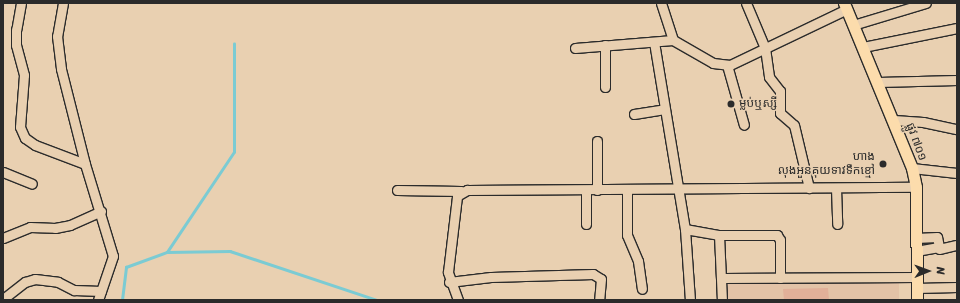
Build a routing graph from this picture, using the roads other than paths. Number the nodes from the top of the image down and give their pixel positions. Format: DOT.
graph roads {
  1 [pos="21,3"];
  2 [pos="63,3"];
  3 [pos="661,3"];
  4 [pos="746,3"];
  5 [pos="926,3"];
  6 [pos="846,6"];
  7 [pos="853,25"];
  8 [pos="957,28"];
  9 [pos="673,40"];
  10 [pos="654,42"];
  11 [pos="605,45"];
  12 [pos="863,47"];
  13 [pos="575,48"];
  14 [pos="765,48"];
  15 [pos="727,65"];
  16 [pos="957,80"];
  17 [pos="878,82"];
  18 [pos="605,87"];
  19 [pos="665,109"];
  20 [pos="634,114"];
  21 [pos="894,120"];
  22 [pos="744,125"];
  23 [pos="957,129"];
  24 [pos="597,141"];
  25 [pos="85,164"];
  26 [pos="912,168"];
  27 [pos="3,172"];
  28 [pos="957,173"];
  29 [pos="32,184"];
  30 [pos="916,187"];
  31 [pos="809,188"];
  32 [pos="836,188"];
  33 [pos="397,190"];
  34 [pos="586,190"];
  35 [pos="597,190"];
  36 [pos="627,190"];
  37 [pos="678,190"];
  38 [pos="461,191"];
  39 [pos="101,210"];
  40 [pos="586,224"];
  41 [pos="837,224"];
  42 [pos="685,229"];
  43 [pos="720,235"];
  44 [pos="3,238"];
  45 [pos="916,238"];
  46 [pos="957,245"];
  47 [pos="939,249"];
  48 [pos="916,251"];
  49 [pos="722,278"];
  50 [pos="780,278"];
  51 [pos="449,282"];
  52 [pos="916,282"];
  53 [pos="957,287"];
  54 [pos="642,289"];
  55 [pos="100,296"];
  56 [pos="3,299"];
  57 [pos="458,300"];
  58 [pos="599,300"];
  59 [pos="690,300"];
  60 [pos="722,300"];
  61 [pos="917,300"];
  1 -- 25 [label="street"];
  2 -- 25 [label="street"];
  3 -- 9 [label="street"];
  4 -- 14 [label="street"];
  5 -- 7 [label="street"];
  6 -- 7 [label="main road, ផ្លូវ ៧០១"];
  6 -- 14 [label="street"];
  7 -- 12 [label="main road, ផ្លូវ ៧០១"];
  8 -- 12 [label="street"];
  9 -- 10 [label="street"];
  9 -- 15 [label="street"];
  10 -- 11 [label="street"];
  10 -- 19 [label="street"];
  11 -- 13 [label="street"];
  11 -- 18 [label="street"];
  12 -- 17 [label="main road, ផ្លូវ ៧០១"];
  14 -- 15 [label="street"];
  14 -- 31 [label="street"];
  15 -- 22 [label="street"];
  16 -- 17 [label="street"];
  17 -- 21 [label="main road, ផ្លូវ ៧០១"];
  19 -- 20 [label="street"];
  19 -- 37 [label="street"];
  21 -- 23 [label="street"];
  21 -- 26 [label="main road, ផ្លូវ ៧០១"];
  24 -- 35 [label="street"];
  25 -- 39 [label="street"];
  26 -- 28 [label="street"];
  26 -- 30 [label="main road, ផ្លូវ ៧០១"];
  27 -- 29 [label="street"];
  30 -- 32 [label="street"];
  30 -- 45 [label="main road, ផ្លូវ ៧០១"];
  31 -- 32 [label="street"];
  31 -- 37 [label="street"];
  32 -- 41 [label="street"];
  33 -- 38 [label="street"];
  34 -- 35 [label="street"];
  34 -- 38 [label="street"];
  34 -- 40 [label="street"];
  35 -- 36 [label="street"];
  36 -- 37 [label="street"];
  36 -- 54 [label="street"];
  37 -- 42 [label="street"];
  38 -- 51 [label="street"];
  39 -- 44 [label="street"];
  39 -- 55 [label="street"];
  42 -- 43 [label="street"];
  42 -- 59 [label="street"];
  43 -- 49 [label="street"];
  43 -- 50 [label="street"];
  45 -- 47 [label="street"];
  45 -- 48 [label="main road, ផ្លូវ ៧០១"];
  46 -- 47 [label="street"];
  47 -- 48 [label="street"];
  48 -- 52 [label="main road, ផ្លូវ ៧០១"];
  49 -- 50 [label="street"];
  49 -- 60 [label="street"];
  50 -- 52 [label="street"];
  51 -- 57 [label="street"];
  51 -- 58 [label="street"];
  52 -- 53 [label="street"];
  52 -- 61 [label="main road, ផ្លូវ ៧០១"];
  55 -- 56 [label="street"];
}
